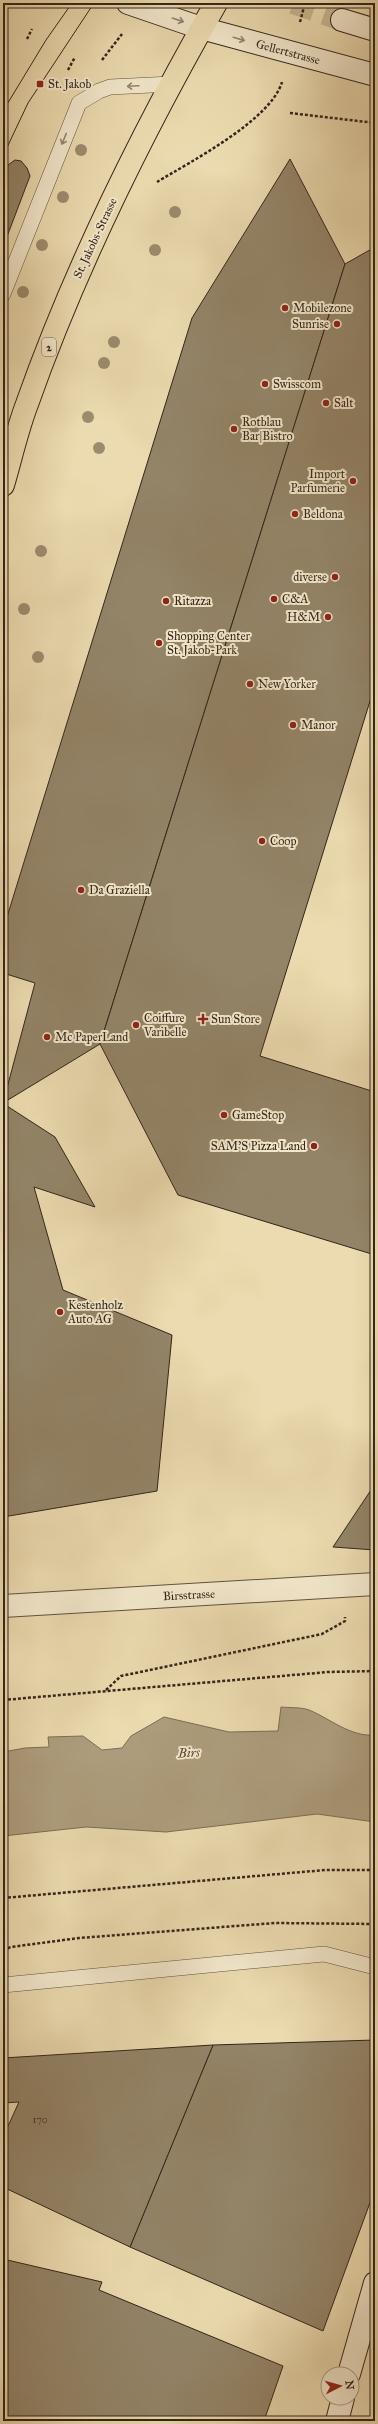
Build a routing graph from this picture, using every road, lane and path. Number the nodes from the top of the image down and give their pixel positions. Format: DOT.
graph roads {
  1 [pos="216,3"];
  2 [pos="135,6"];
  3 [pos="342,20"];
  4 [pos="201,28"];
  5 [pos="32,29"];
  6 [pos="375,30"];
  7 [pos="27,39"];
  8 [pos="291,54"];
  9 [pos="75,57"];
  10 [pos="101,61"];
  11 [pos="68,70"];
  12 [pos="375,75"];
  13 [pos="172,84"];
  14 [pos="290,112"];
  15 [pos="375,123"];
  16 [pos="151,186"];
  17 [pos="3,294"];
  18 [pos="3,485"];
  19 [pos="375,1584"];
  20 [pos="3,1606"];
  21 [pos="345,1621"];
  22 [pos="375,1671"];
  23 [pos="106,1690"];
  24 [pos="3,1700"];
  25 [pos="375,1870"];
  26 [pos="3,1898"];
  27 [pos="375,1924"];
  28 [pos="3,1950"];
  29 [pos="375,1967"];
  30 [pos="3,1985"];
  31 [pos="375,2283"];
  32 [pos="351,2366"];
  33 [pos="341,2406"];
  34 [pos="337,2421"];
  1 -- 4 [label="main road, St. Jakobs-Strasse / 2"];
  2 -- 4 [label="main road, Gellertstrasse, one-way"];
  2 -- 10 [label="path"];
  3 -- 6 [label="main road"];
  4 -- 8 [label="main road, Gellertstrasse, one-way"];
  4 -- 13 [label="main road, St. Jakobs-Strasse / 2"];
  5 -- 7 [label="path"];
  8 -- 12 [label="main road, Gellertstrasse"];
  8 -- 16 [label="path"];
  9 -- 11 [label="path"];
  13 -- 17 [label="lane, one-way"];
  13 -- 18 [label="main road, St. Jakobs-Strasse / 2"];
  14 -- 15 [label="path"];
  19 -- 20 [label="main road, Birsstrasse"];
  21 -- 23 [label="path"];
  22 -- 23 [label="path"];
  23 -- 24 [label="path"];
  25 -- 26 [label="path"];
  27 -- 28 [label="path"];
  29 -- 30 [label="lane"];
  31 -- 32 [label="main road"];
  33 -- 34 [label="main road"];
}
